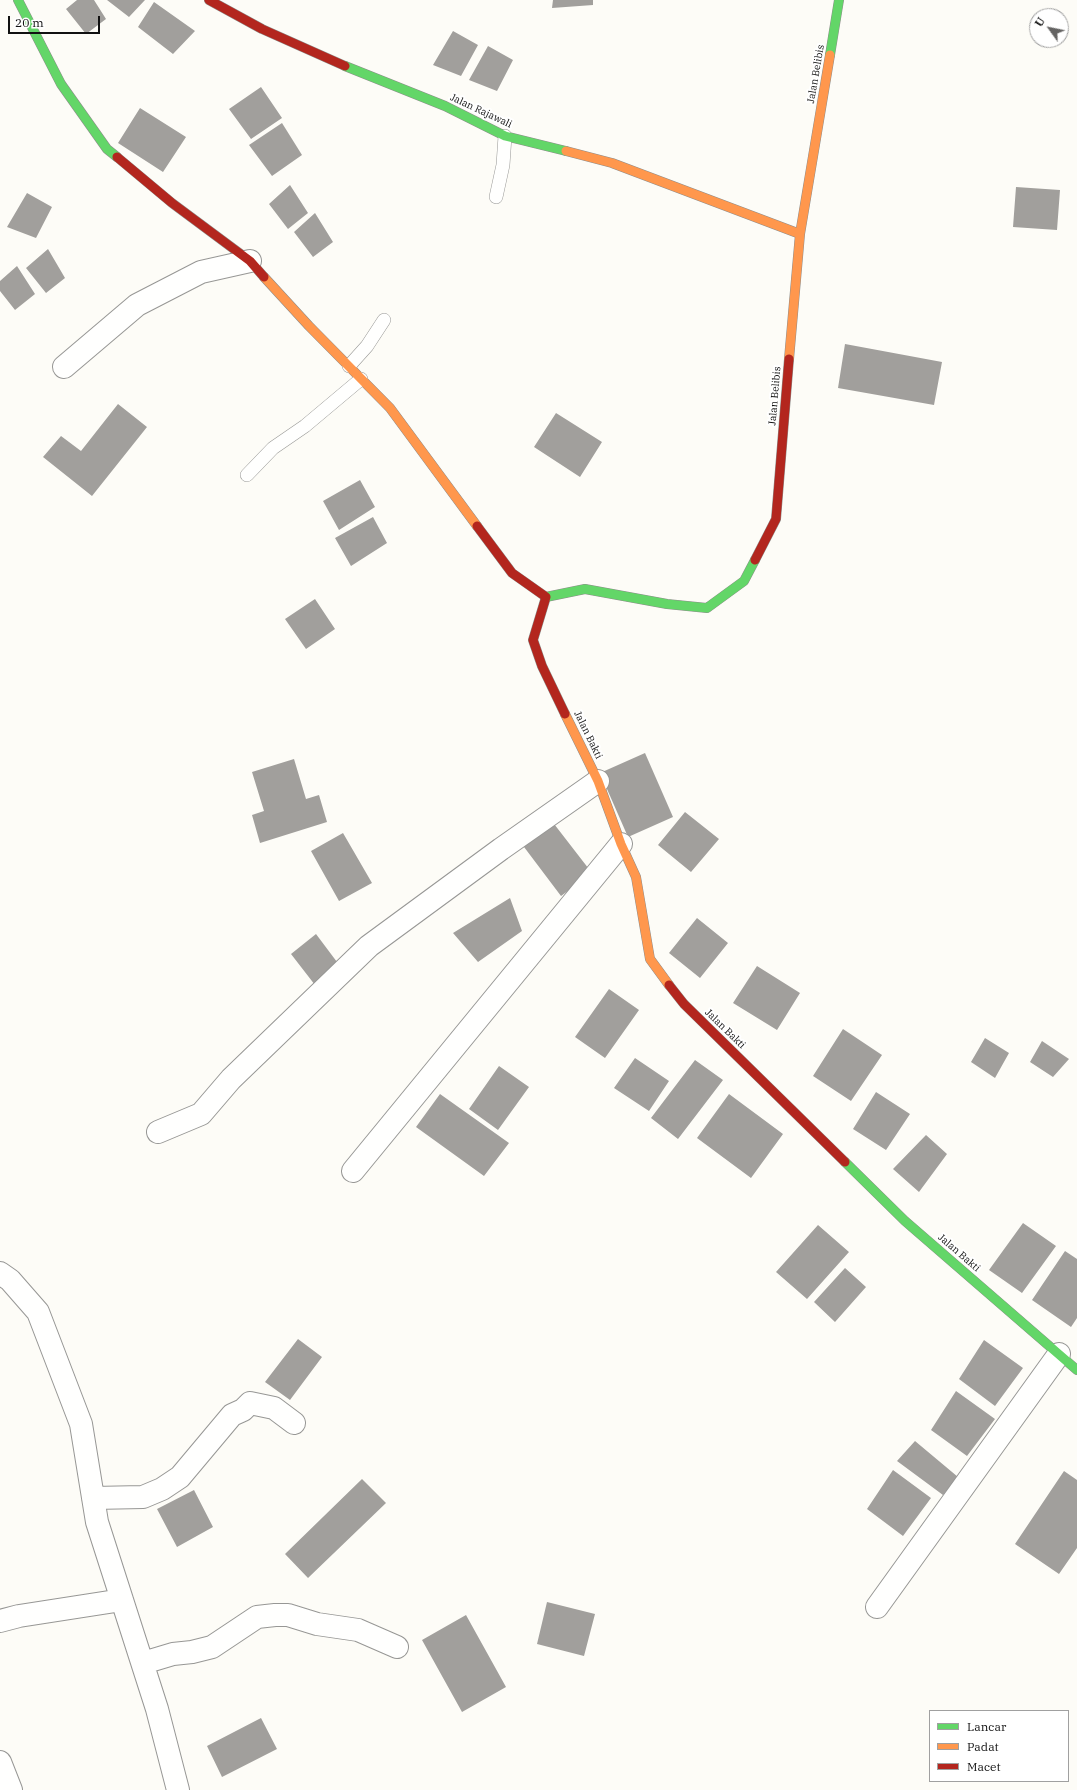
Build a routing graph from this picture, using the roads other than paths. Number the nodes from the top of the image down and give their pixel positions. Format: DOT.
graph roads {
  1 [pos="18,0"];
  2 [pos="209,0"];
  3 [pos="839,0"];
  4 [pos="505,136"];
  5 [pos="496,197"];
  6 [pos="800,234"];
  7 [pos="250,261"];
  8 [pos="384,320"];
  9 [pos="349,366"];
  10 [pos="64,367"];
  11 [pos="361,379"];
  12 [pos="247,475"];
  13 [pos="546,597"];
  14 [pos="598,782"];
  15 [pos="621,844"];
  16 [pos="158,1132"];
  17 [pos="353,1171"];
  18 [pos="0,1273"];
  19 [pos="1059,1354"];
  20 [pos="1077,1370"];
  21 [pos="294,1423"];
  22 [pos="93,1498"];
  23 [pos="122,1600"];
  24 [pos="877,1607"];
  25 [pos="0,1621"];
  26 [pos="397,1647"];
  27 [pos="143,1663"];
  28 [pos="0,1762"];
  29 [pos="10,1790"];
  30 [pos="178,1790"];
  1 -- 7 [label="street"];
  2 -- 4 [label="street, Jalan Rajawali"];
  3 -- 6 [label="street, Jalan Belibis"];
  4 -- 5 [label="lane"];
  4 -- 6 [label="street, Jalan Rajawali"];
  6 -- 13 [label="street, Jalan Belibis"];
  7 -- 9 [label="street"];
  7 -- 10 [label="street"];
  8 -- 9 [label="lane"];
  9 -- 11 [label="street"];
  11 -- 12 [label="lane"];
  11 -- 13 [label="street"];
  13 -- 14 [label="street, Jalan Bakti"];
  14 -- 15 [label="street, Jalan Bakti"];
  14 -- 16 [label="street"];
  15 -- 17 [label="street"];
  15 -- 19 [label="street, Jalan Bakti"];
  18 -- 22 [label="street"];
  19 -- 20 [label="street, Jalan Bakti"];
  19 -- 24 [label="street"];
  21 -- 22 [label="street"];
  22 -- 23 [label="street"];
  23 -- 25 [label="street"];
  23 -- 27 [label="street"];
  26 -- 27 [label="street"];
  27 -- 30 [label="street"];
  28 -- 29 [label="street"];
}
